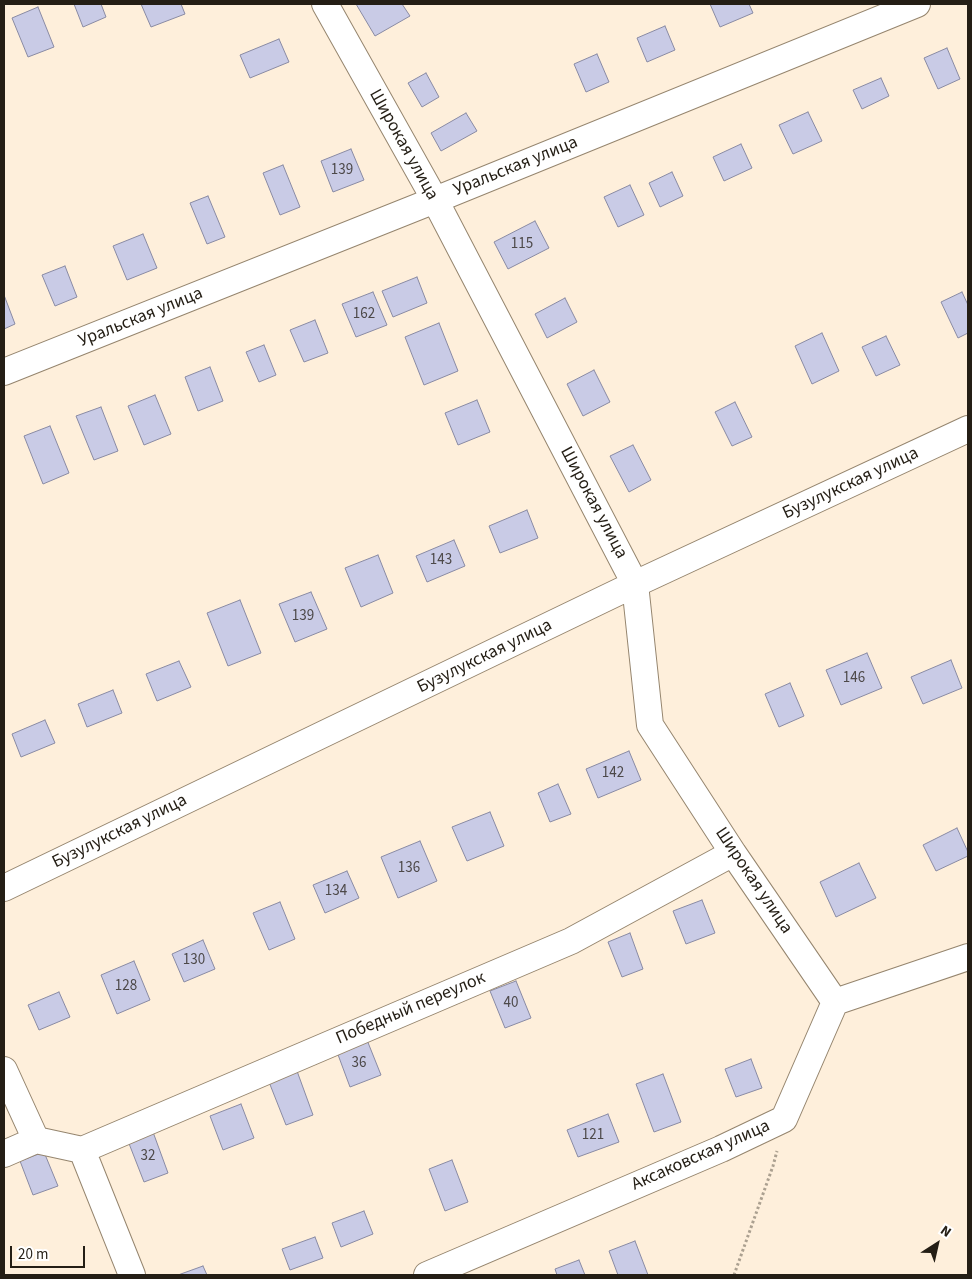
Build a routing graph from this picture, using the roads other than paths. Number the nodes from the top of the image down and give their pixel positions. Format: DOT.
graph roads {
  1 [pos="325,4"];
  2 [pos="917,4"];
  3 [pos="435,200"];
  4 [pos="4,372"];
  5 [pos="968,430"];
  6 [pos="635,584"];
  7 [pos="733,852"];
  8 [pos="4,888"];
  9 [pos="968,957"];
  10 [pos="835,1002"];
  11 [pos="4,1070"];
  12 [pos="36,1140"];
  13 [pos="82,1150"];
  14 [pos="4,1154"];
  15 [pos="132,1275"];
  16 [pos="427,1275"];
  1 -- 3 [label="street, Широкая улица"];
  2 -- 3 [label="street, Уральская улица"];
  3 -- 4 [label="street, Уральская улица"];
  3 -- 6 [label="street, Широкая улица"];
  5 -- 6 [label="street, Бузулукская улица"];
  6 -- 7 [label="street, Широкая улица"];
  6 -- 8 [label="street, Бузулукская улица"];
  7 -- 10 [label="street, Широкая улица"];
  7 -- 13 [label="street, Победный переулок"];
  9 -- 10 [label="street"];
  10 -- 16 [label="street, Аксаковская улица"];
  11 -- 12 [label="street"];
  12 -- 13 [label="street"];
  12 -- 14 [label="street"];
  13 -- 15 [label="street"];
}
